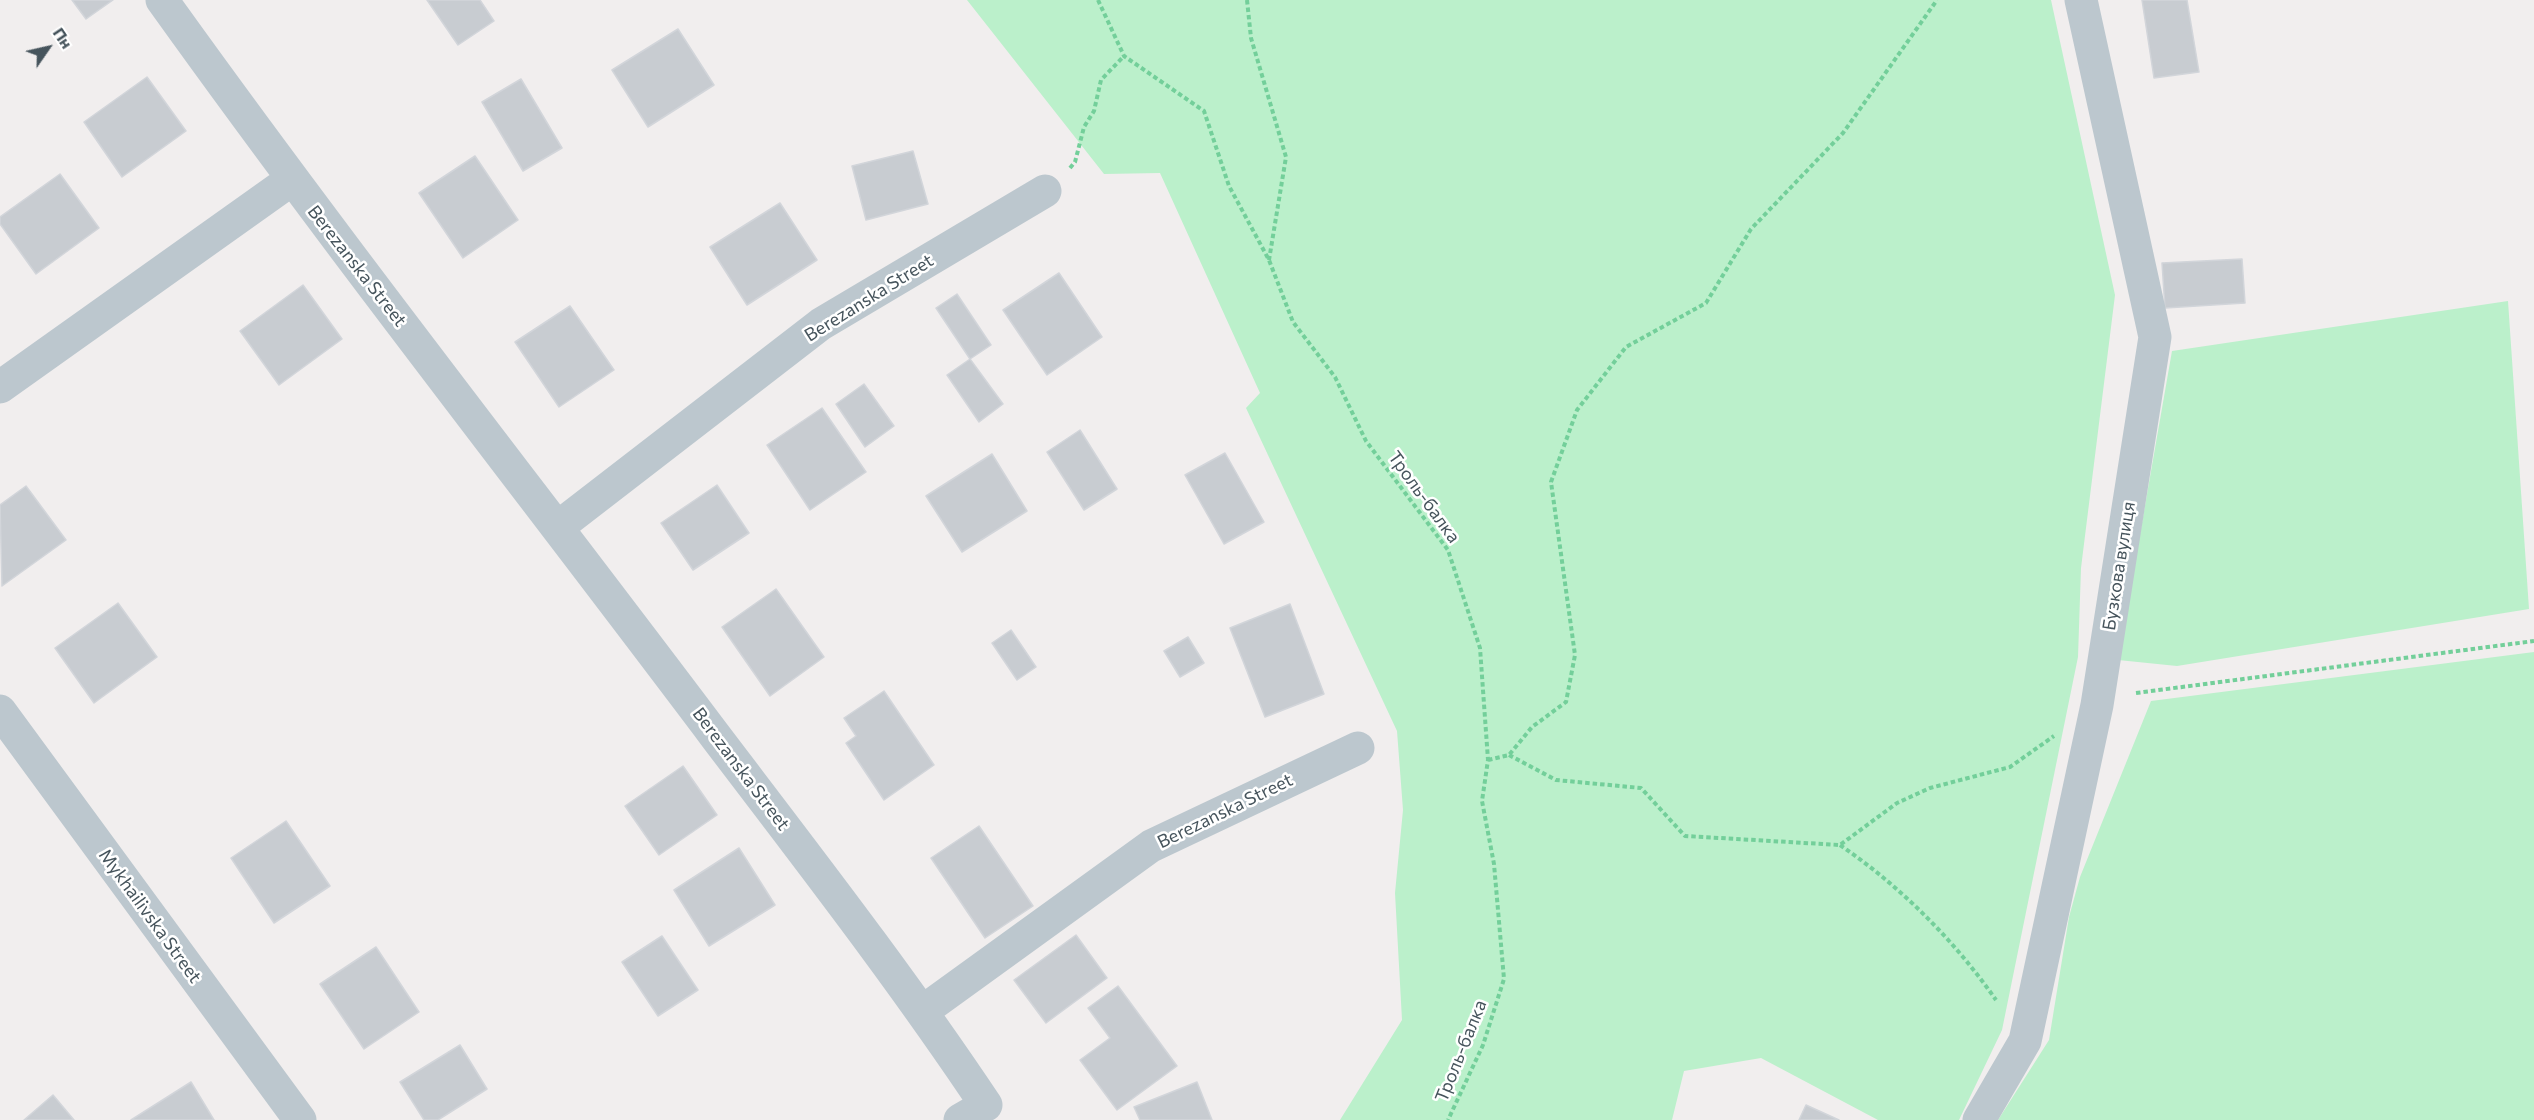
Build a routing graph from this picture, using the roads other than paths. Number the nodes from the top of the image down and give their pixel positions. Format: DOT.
graph roads {
  1 [pos="162,0"];
  2 [pos="2081,0"];
  3 [pos="291,180"];
  4 [pos="1045,191"];
  5 [pos="0,387"];
  6 [pos="558,527"];
  7 [pos="0,711"];
  8 [pos="1358,748"];
  9 [pos="923,1011"];
  10 [pos="290,1114"];
  11 [pos="981,1115"];
  12 [pos="1979,1120"];
  1 -- 3 [label="street, Berezanska Street"];
  2 -- 12 [label="street, Бузкова вулиця"];
  3 -- 5 [label="street"];
  3 -- 6 [label="street, Berezanska Street"];
  4 -- 6 [label="street, Berezanska Street"];
  6 -- 9 [label="street, Berezanska Street"];
  7 -- 10 [label="street, Mykhailivska Street"];
  8 -- 9 [label="street, Berezanska Street"];
  9 -- 11 [label="street, Berezanska Street"];
}
